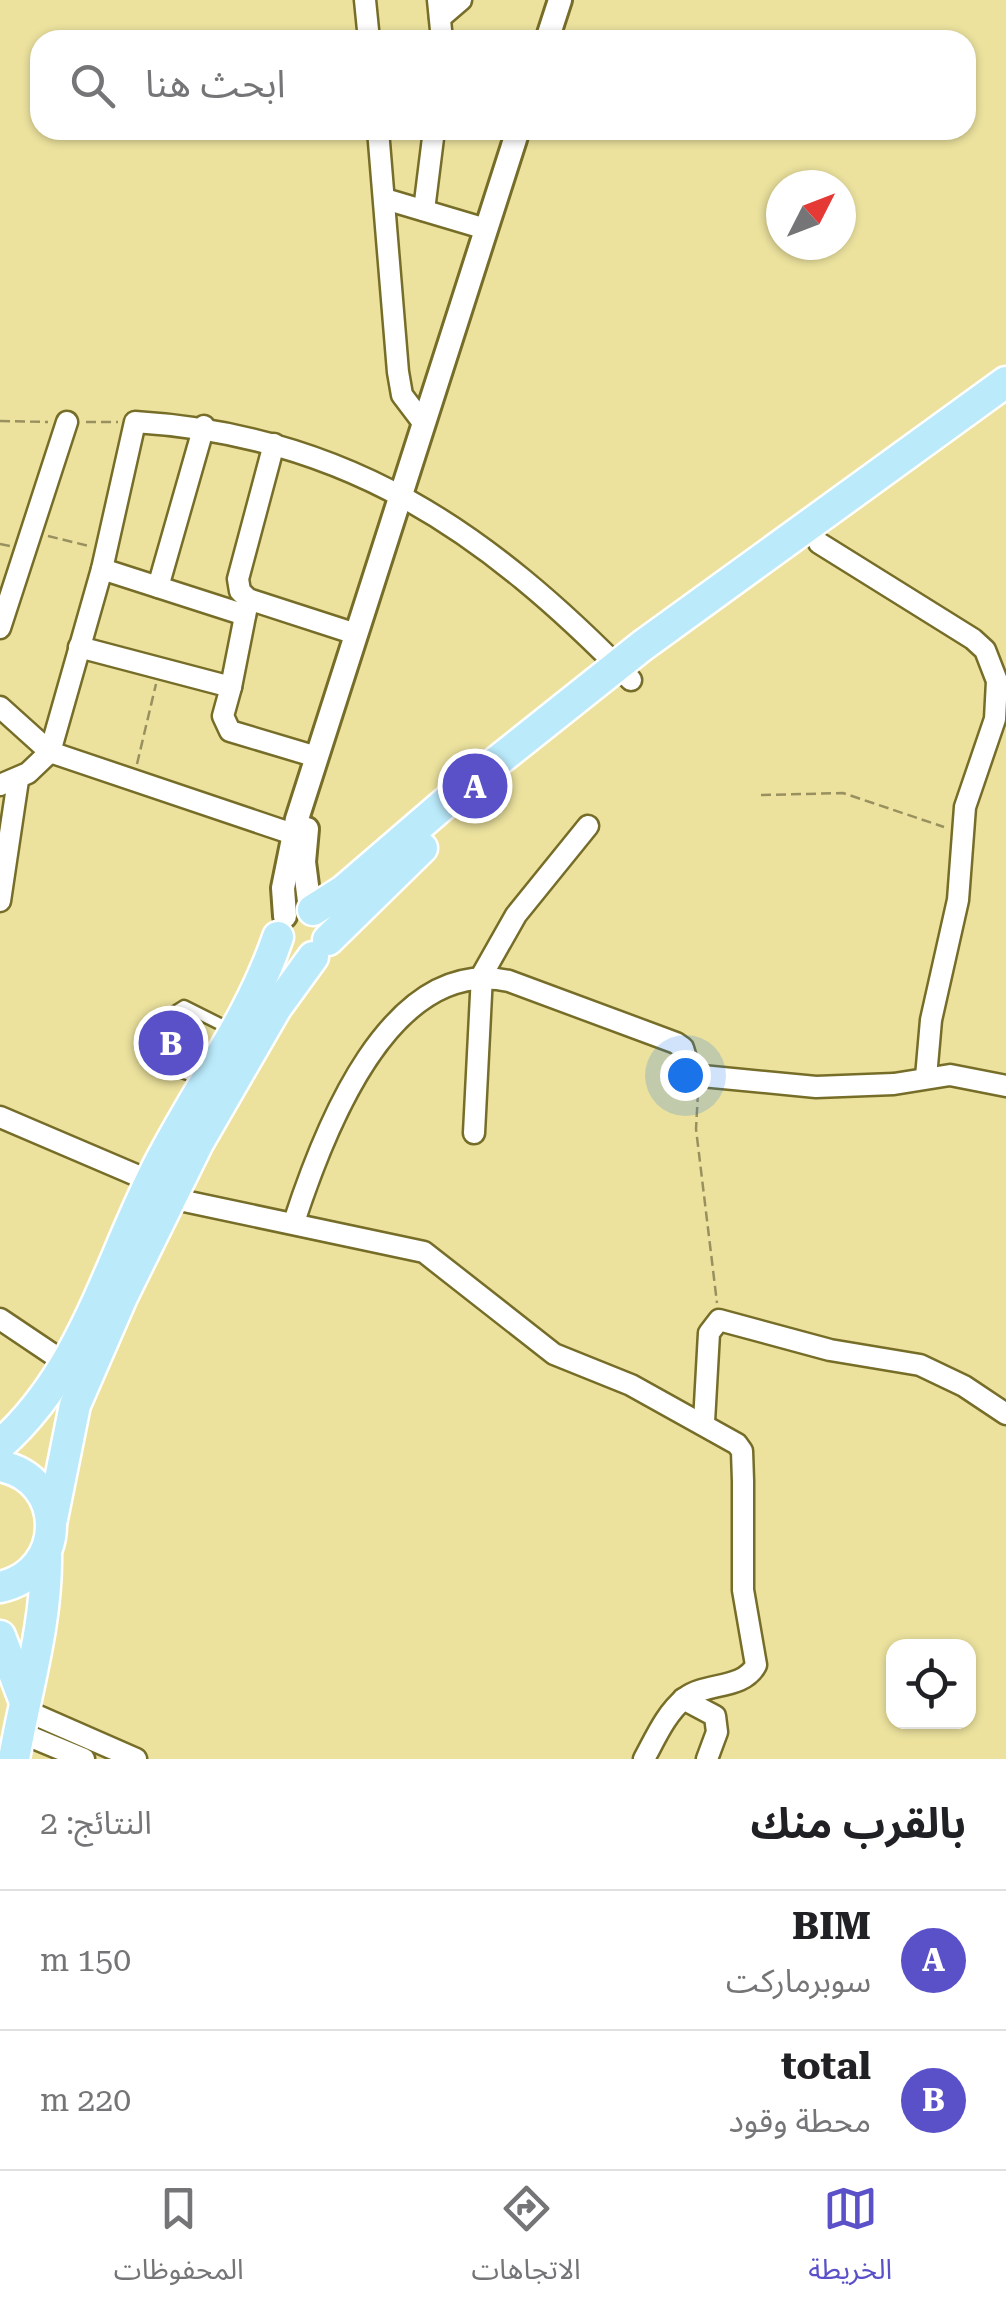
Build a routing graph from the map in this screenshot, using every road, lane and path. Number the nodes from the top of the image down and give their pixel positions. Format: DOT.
graph roads {
  1 [pos="365,0"];
  2 [pos="460,0"];
  3 [pos="560,0"];
  4 [pos="571,0"];
  5 [pos="439,9"];
  6 [pos="367,30"];
  7 [pos="550,30"];
  8 [pos="561,30"];
  9 [pos="379,140"];
  10 [pos="433,140"];
  11 [pos="515,140"];
  12 [pos="527,140"];
  13 [pos="385,199"];
  14 [pos="424,210"];
  15 [pos="486,229"];
  16 [pos="1006,382"];
  17 [pos="1006,406"];
  18 [pos="67,422"];
  19 [pos="424,424"];
  20 [pos="204,426"];
  21 [pos="274,444"];
  22 [pos="406,497"];
  23 [pos="32,532"];
  24 [pos="819,543"];
  25 [pos="104,559"];
  26 [pos="158,587"];
  27 [pos="247,607"];
  28 [pos="0,628"];
  29 [pos="356,634"];
  30 [pos="79,647"];
  31 [pos="160,668"];
  32 [pos="623,673"];
  33 [pos="230,687"];
  34 [pos="0,707"];
  35 [pos="50,752"];
  36 [pos="317,756"];
  37 [pos="133,780"];
  38 [pos="9,782"];
  39 [pos="761,795"];
  40 [pos="588,826"];
  41 [pos="962,833"];
  42 [pos="293,834"];
  43 [pos="3,868"];
  44 [pos="0,902"];
  45 [pos="297,918"];
  46 [pos="320,949"];
  47 [pos="482,975"];
  48 [pos="236,1032"];
  49 [pos="702,1076"];
  50 [pos="926,1078"];
  51 [pos="205,1080"];
  52 [pos="1006,1086"];
  53 [pos="0,1117"];
  54 [pos="474,1133"];
  55 [pos="160,1189"];
  56 [pos="294,1222"];
  57 [pos="0,1319"];
  58 [pos="719,1320"];
  59 [pos="67,1364"];
  60 [pos="1006,1414"];
  61 [pos="704,1422"];
  62 [pos="0,1444"];
  63 [pos="0,1466"];
  64 [pos="52,1520"];
  65 [pos="46,1555"];
  66 [pos="0,1588"];
  67 [pos="0,1636"];
  68 [pos="684,1699"];
  69 [pos="19,1724"];
  70 [pos="84,1759"];
  71 [pos="136,1759"];
  72 [pos="644,1759"];
  73 [pos="707,1759"];
  1 -- 6 [label="street"];
  2 -- 5 [label="street"];
  3 -- 7 [label="street"];
  4 -- 8 [label="street"];
  9 -- 13 [label="street"];
  10 -- 14 [label="street"];
  11 -- 15 [label="street"];
  12 -- 22 [label="street"];
  13 -- 14 [label="street"];
  13 -- 19 [label="street"];
  14 -- 15 [label="street"];
  15 -- 19 [label="street"];
  16 -- 32 [label="main road"];
  17 -- 24 [label="main road"];
  18 -- 23 [label="street"];
  19 -- 22 [label="street"];
  20 -- 21 [label="street"];
  20 -- 25 [label="street"];
  20 -- 26 [label="street"];
  21 -- 22 [label="street"];
  21 -- 27 [label="street"];
  22 -- 29 [label="street"];
  22 -- 32 [label="street"];
  22 -- 45 [label="street"];
  23 -- 25 [label="path"];
  23 -- 28 [label="street"];
  24 -- 32 [label="main road"];
  24 -- 41 [label="street"];
  25 -- 26 [label="street"];
  25 -- 30 [label="street"];
  26 -- 27 [label="street"];
  27 -- 29 [label="street"];
  27 -- 33 [label="street"];
  29 -- 36 [label="street"];
  30 -- 31 [label="street"];
  30 -- 35 [label="street"];
  31 -- 33 [label="street"];
  31 -- 37 [label="path"];
  32 -- 45 [label="main road"];
  32 -- 46 [label="main road"];
  33 -- 36 [label="street"];
  34 -- 35 [label="street"];
  35 -- 37 [label="street"];
  35 -- 38 [label="street"];
  36 -- 42 [label="street"];
  37 -- 42 [label="street"];
  38 -- 43 [label="street"];
  39 -- 41 [label="path"];
  40 -- 47 [label="street"];
  41 -- 50 [label="street"];
  42 -- 45 [label="street"];
  43 -- 44 [label="street"];
  45 -- 46 [label="main road"];
  45 -- 46 [label="main road"];
  45 -- 48 [label="main road"];
  46 -- 55 [label="main road"];
  47 -- 49 [label="street"];
  47 -- 54 [label="street"];
  47 -- 56 [label="street"];
  48 -- 51 [label="main road"];
  48 -- 51 [label="lane"];
  49 -- 50 [label="street"];
  49 -- 58 [label="path"];
  50 -- 52 [label="street"];
  51 -- 55 [label="main road"];
  53 -- 55 [label="street"];
  55 -- 56 [label="street"];
  55 -- 59 [label="main road"];
  55 -- 64 [label="main road"];
  56 -- 61 [label="street"];
  57 -- 59 [label="street"];
  58 -- 60 [label="street"];
  58 -- 61 [label="street"];
  59 -- 62 [label="main road"];
  61 -- 68 [label="street"];
  63 -- 64 [label="main road"];
  64 -- 65 [label="main road"];
  65 -- 66 [label="main road"];
  65 -- 69 [label="main road"];
  67 -- 69 [label="main road"];
  68 -- 72 [label="street"];
  68 -- 73 [label="street"];
  69 -- 70 [label="street"];
  69 -- 71 [label="street"];
}
